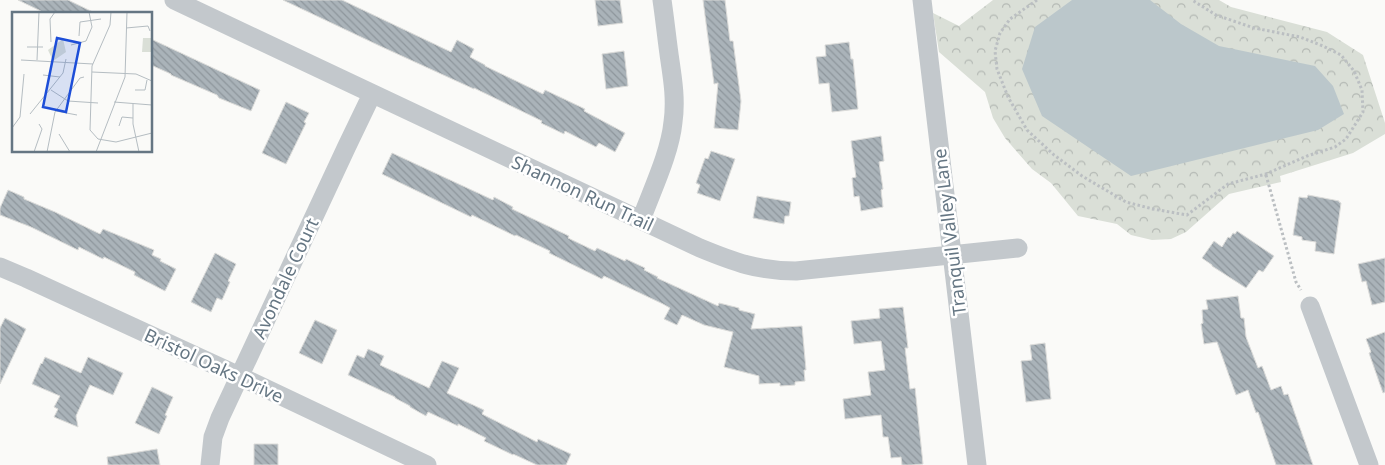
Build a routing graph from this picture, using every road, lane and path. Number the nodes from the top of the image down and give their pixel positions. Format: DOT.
graph roads {
  1 [pos="174,0"];
  2 [pos="662,0"];
  3 [pos="922,0"];
  4 [pos="1038,0"];
  5 [pos="1192,0"];
  6 [pos="372,94"];
  7 [pos="1266,174"];
  8 [pos="641,220"];
  9 [pos="1018,248"];
  10 [pos="952,255"];
  11 [pos="0,267"];
  12 [pos="1310,306"];
  13 [pos="239,376"];
  14 [pos="210,465"];
  15 [pos="427,465"];
  16 [pos="977,465"];
  17 [pos="1369,465"];
  1 -- 6 [label="street, Shannon Run Trail"];
  2 -- 8 [label="street"];
  3 -- 10 [label="street, Tranquil Valley Lane"];
  4 -- 7 [label="path"];
  5 -- 7 [label="path"];
  6 -- 8 [label="street, Shannon Run Trail"];
  6 -- 13 [label="street, Avondale Court"];
  7 -- 12 [label="path"];
  8 -- 10 [label="street, Shannon Run Trail"];
  9 -- 10 [label="street, Shannon Run Trail"];
  10 -- 16 [label="street, Tranquil Valley Lane"];
  11 -- 13 [label="street, Bristol Oaks Drive"];
  12 -- 17 [label="street"];
  13 -- 14 [label="street, Avondale Court"];
  13 -- 15 [label="street, Bristol Oaks Drive"];
}
